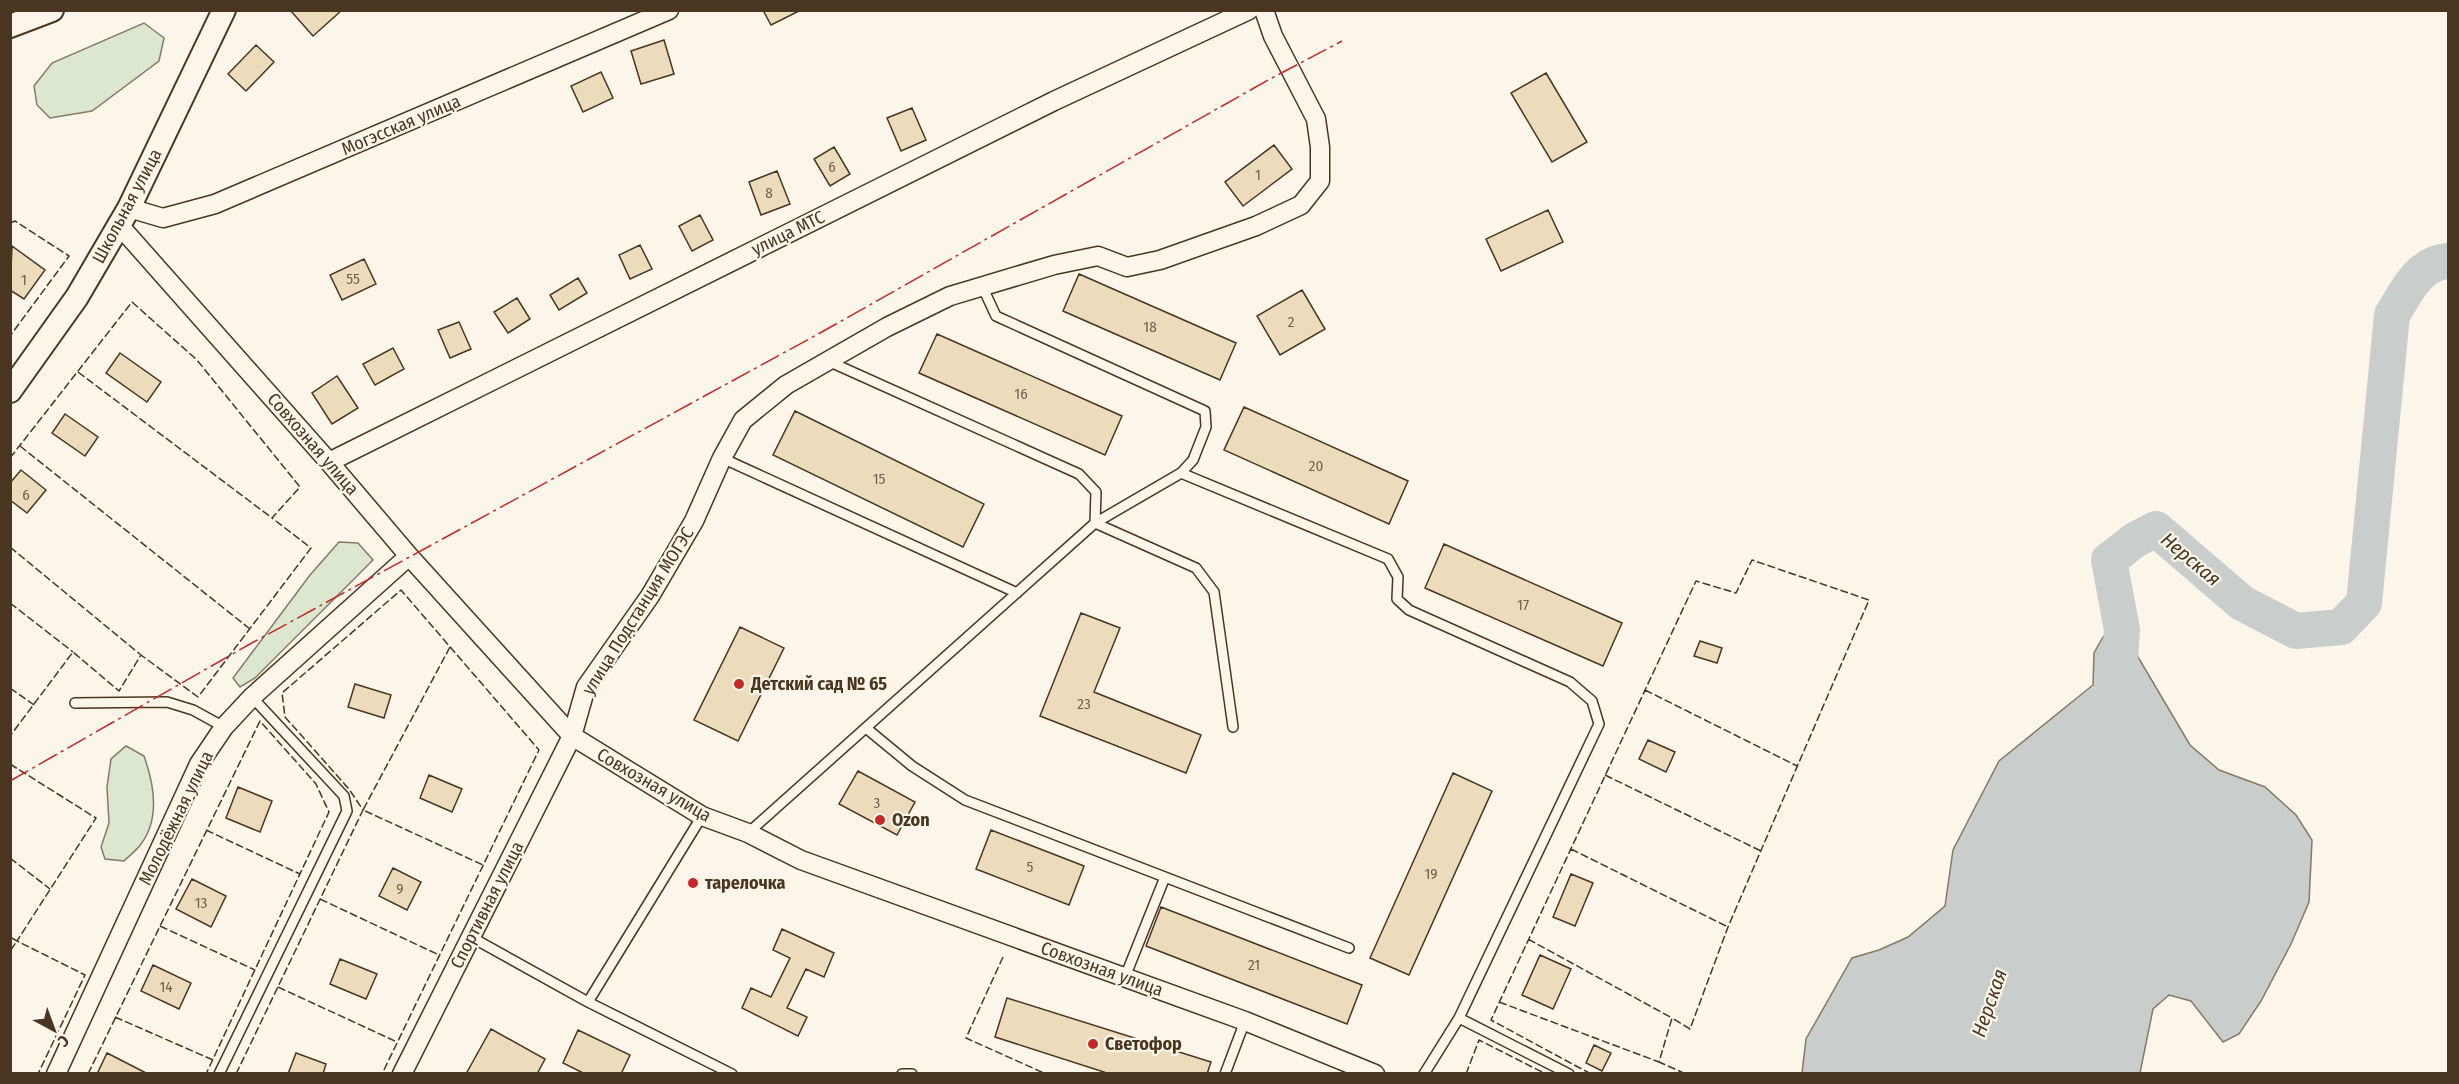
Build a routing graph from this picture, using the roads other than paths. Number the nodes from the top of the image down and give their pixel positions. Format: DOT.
graph roads {
  1 [pos="52,10"];
  2 [pos="224,10"];
  3 [pos="669,10"];
  4 [pos="1249,10"];
  5 [pos="1264,10"];
  6 [pos="10,26"];
  7 [pos="124,217"];
  8 [pos="982,286"];
  9 [pos="828,361"];
  10 [pos="10,392"];
  11 [pos="722,458"];
  12 [pos="329,462"];
  13 [pos="1181,473"];
  14 [pos="1095,523"];
  15 [pos="409,556"];
  16 [pos="1017,593"];
  17 [pos="252,697"];
  18 [pos="75,703"];
  19 [pos="224,727"];
  20 [pos="1233,727"];
  21 [pos="866,728"];
  22 [pos="572,736"];
  23 [pos="702,816"];
  24 [pos="748,833"];
  25 [pos="1165,877"];
  26 [pos="471,937"];
  27 [pos="1349,948"];
  28 [pos="1125,977"];
  29 [pos="588,1002"];
  30 [pos="1459,1018"];
  31 [pos="1245,1021"];
  32 [pos="721,1071"];
  33 [pos="56,1074"];
  34 [pos="219,1074"];
  35 [pos="402,1074"];
  36 [pos="732,1074"];
  37 [pos="902,1074"];
  38 [pos="912,1074"];
  39 [pos="1225,1074"];
  40 [pos="1375,1074"];
  41 [pos="1424,1074"];
  42 [pos="1569,1074"];
  1 -- 6 [label="street"];
  2 -- 7 [label="street, Школьная улица"];
  3 -- 7 [label="street, Могэсская улица"];
  4 -- 12 [label="street, улица МТС"];
  5 -- 8 [label="street, улица Подстанция МОГЭС"];
  7 -- 10 [label="street, Школьная улица"];
  7 -- 12 [label="street, Совхозная улица"];
  8 -- 9 [label="street, улица Подстанция МОГЭС"];
  8 -- 13 [label="lane"];
  9 -- 11 [label="street, улица Подстанция МОГЭС"];
  9 -- 14 [label="lane"];
  11 -- 16 [label="lane"];
  11 -- 22 [label="street, улица Подстанция МОГЭС"];
  12 -- 15 [label="street, Совхозная улица"];
  13 -- 14 [label="lane"];
  13 -- 30 [label="lane"];
  14 -- 16 [label="lane"];
  14 -- 20 [label="lane"];
  15 -- 17 [label="street, Молодёжная улица"];
  15 -- 22 [label="street, Совхозная улица"];
  16 -- 21 [label="lane"];
  17 -- 19 [label="street, Молодёжная улица"];
  17 -- 34 [label="lane"];
  18 -- 19 [label="lane"];
  19 -- 33 [label="street, Молодёжная улица"];
  21 -- 24 [label="lane"];
  21 -- 25 [label="lane"];
  22 -- 23 [label="street, Совхозная улица"];
  22 -- 26 [label="street, Спортивная улица"];
  23 -- 24 [label="street, Совхозная улица"];
  23 -- 29 [label="lane"];
  24 -- 28 [label="street, Совхозная улица"];
  25 -- 27 [label="lane"];
  25 -- 28 [label="lane"];
  26 -- 29 [label="lane"];
  26 -- 35 [label="street, Спортивная улица"];
  28 -- 31 [label="street, Совхозная улица"];
  29 -- 32 [label="lane"];
  30 -- 41 [label="lane"];
  30 -- 42 [label="lane"];
  31 -- 39 [label="lane"];
  31 -- 40 [label="street, Совхозная улица"];
  32 -- 36 [label="lane"];
  37 -- 38 [label="lane"];
}
